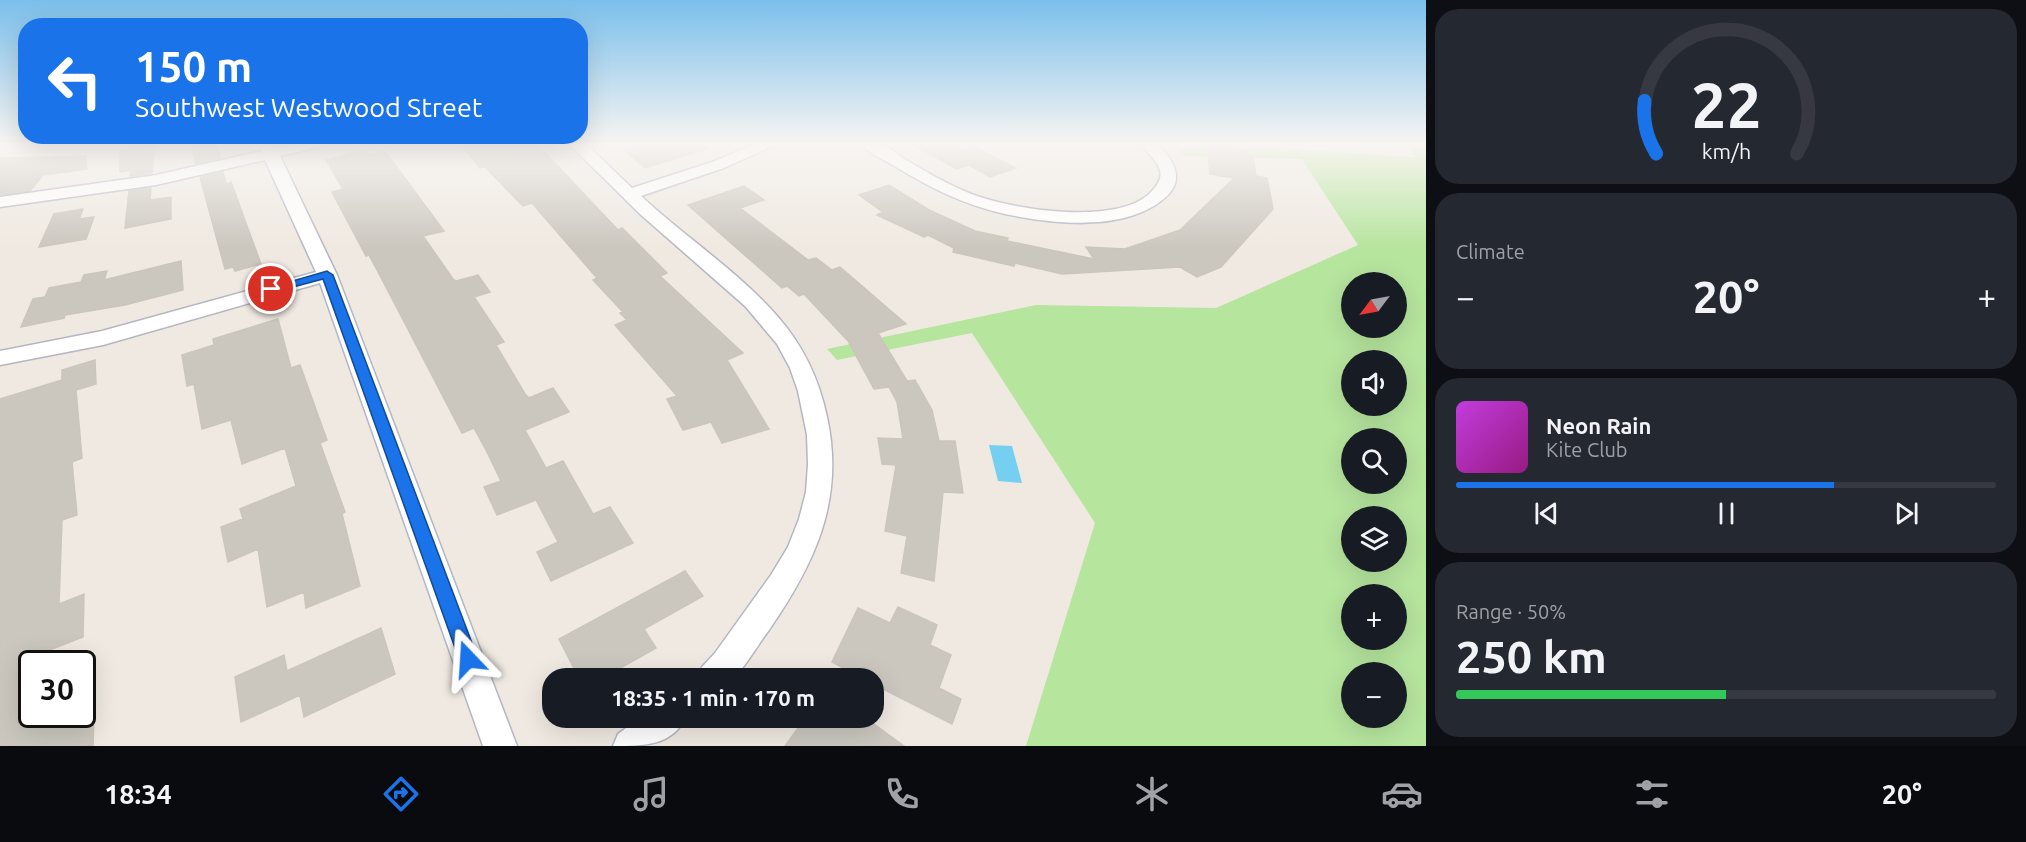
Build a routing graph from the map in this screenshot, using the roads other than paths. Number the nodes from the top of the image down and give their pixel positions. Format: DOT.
graph roads {
  1 [pos="151,179"];
  2 [pos="282,179"];
  3 [pos="614,179"];
  4 [pos="676,179"];
  5 [pos="931,179"];
  6 [pos="1168,179"];
  7 [pos="630,194"];
  8 [pos="0,202"];
  9 [pos="327,275"];
  10 [pos="0,358"];
  11 [pos="722,668"];
  12 [pos="654,728"];
  13 [pos="500,746"];
  14 [pos="630,746"];
  1 -- 8 [label="street"];
  2 -- 9 [label="street"];
  3 -- 7 [label="street"];
  4 -- 7 [label="street"];
  5 -- 6 [label="street"];
  7 -- 11 [label="street"];
  9 -- 10 [label="street"];
  9 -- 13 [label="street"];
  12 -- 14 [label="street"];
}
